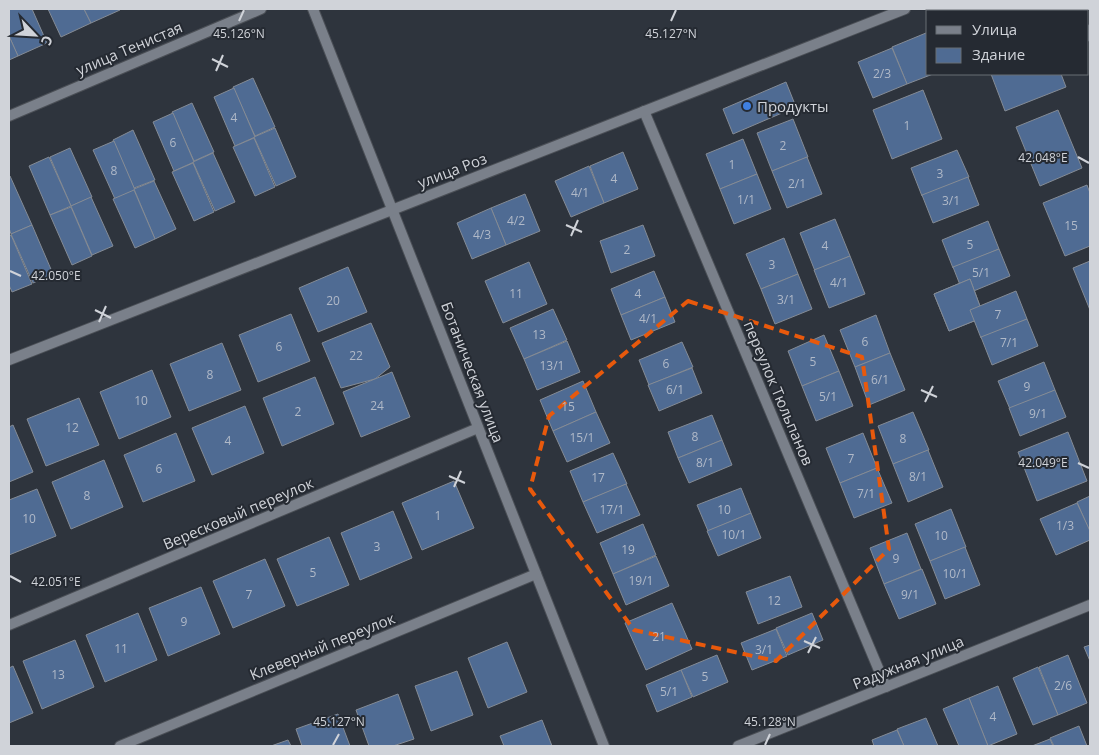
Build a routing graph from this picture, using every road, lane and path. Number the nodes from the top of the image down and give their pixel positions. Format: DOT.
graph roads {
  1 [pos="261,9"];
  2 [pos="313,9"];
  3 [pos="905,9"];
  4 [pos="644,111"];
  5 [pos="9,116"];
  6 [pos="393,210"];
  7 [pos="9,360"];
  8 [pos="478,428"];
  9 [pos="536,574"];
  10 [pos="1090,605"];
  11 [pos="9,625"];
  12 [pos="886,687"];
  13 [pos="120,746"];
  14 [pos="604,746"];
  15 [pos="738,746"];
  1 -- 5 [label="street, улица Тенистая"];
  2 -- 6 [label="street, Ботаническая улица"];
  3 -- 4 [label="street, улица Роз"];
  4 -- 6 [label="street, улица Роз"];
  4 -- 12 [label="street, переулок Тюльпанов"];
  6 -- 7 [label="street, улица Роз"];
  6 -- 8 [label="street, Ботаническая улица"];
  8 -- 9 [label="street, Ботаническая улица"];
  8 -- 11 [label="street, Вересковый переулок"];
  9 -- 13 [label="street, Клеверный переулок"];
  9 -- 14 [label="street, Ботаническая улица"];
  10 -- 12 [label="street, Радужная улица"];
  12 -- 15 [label="street, Радужная улица"];
}
